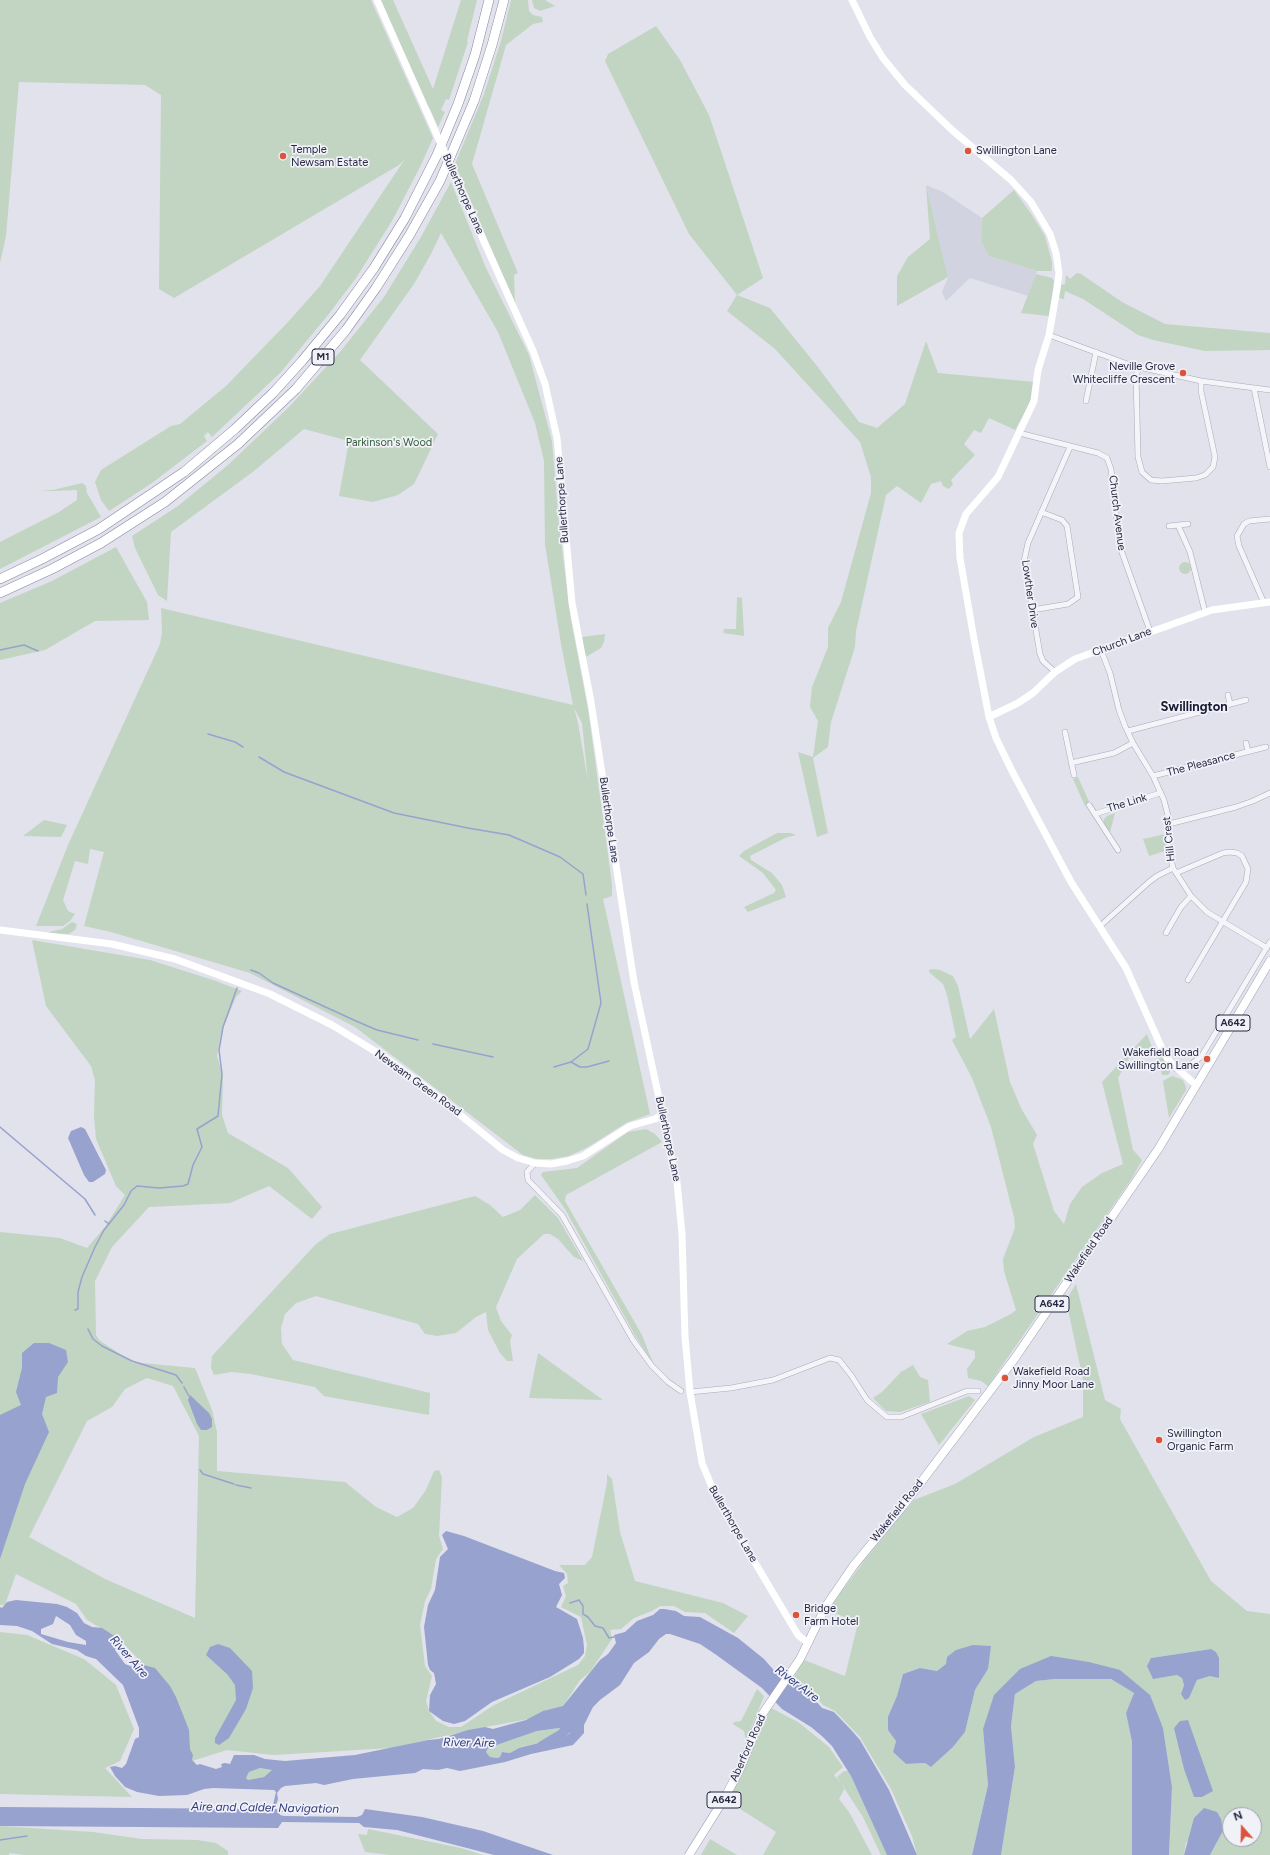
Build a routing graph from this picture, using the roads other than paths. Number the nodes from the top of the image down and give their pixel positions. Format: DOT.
graph roads {
  1 [pos="377,0"];
  2 [pos="489,0"];
  3 [pos="504,0"];
  4 [pos="852,0"];
  5 [pos="1049,335"];
  6 [pos="1096,352"];
  7 [pos="1139,368"];
  8 [pos="1201,381"];
  9 [pos="1254,388"];
  10 [pos="1270,390"];
  11 [pos="1086,401"];
  12 [pos="1019,434"];
  13 [pos="1070,447"];
  14 [pos="1270,467"];
  15 [pos="1041,512"];
  16 [pos="1270,518"];
  17 [pos="1188,524"];
  18 [pos="1178,525"];
  19 [pos="1169,526"];
  20 [pos="0,578"];
  21 [pos="0,593"];
  22 [pos="1267,602"];
  23 [pos="1032,610"];
  24 [pos="1205,612"];
  25 [pos="1150,631"];
  26 [pos="1101,650"];
  27 [pos="1055,672"];
  28 [pos="1228,695"];
  29 [pos="1246,700"];
  30 [pos="1230,704"];
  31 [pos="989,717"];
  32 [pos="1128,731"];
  33 [pos="1065,732"];
  34 [pos="1132,743"];
  35 [pos="1246,743"];
  36 [pos="1266,747"];
  37 [pos="1248,751"];
  38 [pos="1072,763"];
  39 [pos="1074,775"];
  40 [pos="1153,776"];
  41 [pos="1160,793"];
  42 [pos="1270,793"];
  43 [pos="1089,805"];
  44 [pos="1095,814"];
  45 [pos="1169,824"];
  46 [pos="1118,850"];
  47 [pos="1174,871"];
  48 [pos="1191,896"];
  49 [pos="1223,921"];
  50 [pos="1100,927"];
  51 [pos="0,930"];
  52 [pos="1166,933"];
  53 [pos="1270,942"];
  54 [pos="1267,948"];
  55 [pos="1270,962"];
  56 [pos="1188,980"];
  57 [pos="1176,1069"];
  58 [pos="1196,1085"];
  59 [pos="663,1114"];
  60 [pos="535,1163"];
  61 [pos="978,1391"];
  62 [pos="681,1392"];
  63 [pos="690,1392"];
  64 [pos="808,1643"];
  65 [pos="689,1855"];
  1 -- 59 [label="street, Bullerthorpe Lane, bridge"];
  2 -- 20 [label="highway, M1"];
  3 -- 21 [label="highway, M1"];
  4 -- 5 [label="street"];
  5 -- 6 [label="street"];
  5 -- 12 [label="street"];
  6 -- 7 [label="street"];
  6 -- 11 [label="street"];
  7 -- 8 [label="street"];
  7 -- 8 [label="street"];
  8 -- 9 [label="street"];
  9 -- 10 [label="street"];
  9 -- 14 [label="street"];
  12 -- 13 [label="street, Church Avenue"];
  12 -- 31 [label="street"];
  13 -- 15 [label="street, Lowther Drive"];
  13 -- 25 [label="street, Church Avenue"];
  15 -- 23 [label="street, Lowther Drive"];
  15 -- 23 [label="street"];
  16 -- 22 [label="street"];
  17 -- 18 [label="street"];
  18 -- 19 [label="street"];
  18 -- 24 [label="street"];
  22 -- 24 [label="street, Church Lane"];
  23 -- 27 [label="street, Lowther Drive"];
  24 -- 25 [label="street, Church Lane"];
  25 -- 26 [label="street, Church Lane"];
  26 -- 27 [label="street, Church Lane"];
  26 -- 32 [label="street, Hill Crest"];
  27 -- 31 [label="street, Church Lane"];
  28 -- 30 [label="street"];
  29 -- 30 [label="street"];
  30 -- 32 [label="street"];
  31 -- 50 [label="street"];
  32 -- 34 [label="street, Hill Crest"];
  33 -- 38 [label="street"];
  34 -- 38 [label="street"];
  34 -- 40 [label="street, Hill Crest"];
  35 -- 37 [label="street, The Pleasance"];
  36 -- 37 [label="street, The Pleasance"];
  37 -- 40 [label="street, The Pleasance"];
  38 -- 39 [label="street"];
  40 -- 41 [label="street, Hill Crest"];
  41 -- 44 [label="street, The Link"];
  41 -- 45 [label="street, Hill Crest"];
  42 -- 45 [label="street"];
  43 -- 44 [label="street, The Link"];
  44 -- 46 [label="street, The Link"];
  45 -- 47 [label="street, Hill Crest"];
  47 -- 48 [label="street, Hill Crest"];
  47 -- 49 [label="street"];
  47 -- 50 [label="street"];
  48 -- 49 [label="street, Hill Crest"];
  48 -- 52 [label="street"];
  49 -- 54 [label="street, Hill Crest"];
  49 -- 56 [label="street"];
  50 -- 57 [label="street"];
  51 -- 60 [label="street, Newsam Green Road"];
  53 -- 54 [label="street"];
  54 -- 57 [label="street"];
  55 -- 58 [label="main road, Wakefield Road / A642"];
  57 -- 58 [label="street"];
  58 -- 64 [label="main road, Wakefield Road / A642"];
  59 -- 60 [label="street, Newsam Green Road"];
  59 -- 63 [label="street, Bullerthorpe Lane"];
  60 -- 62 [label="street"];
  61 -- 63 [label="street"];
  63 -- 64 [label="street, Bullerthorpe Lane"];
  64 -- 65 [label="main road, Aberford Road / A642"];
}
